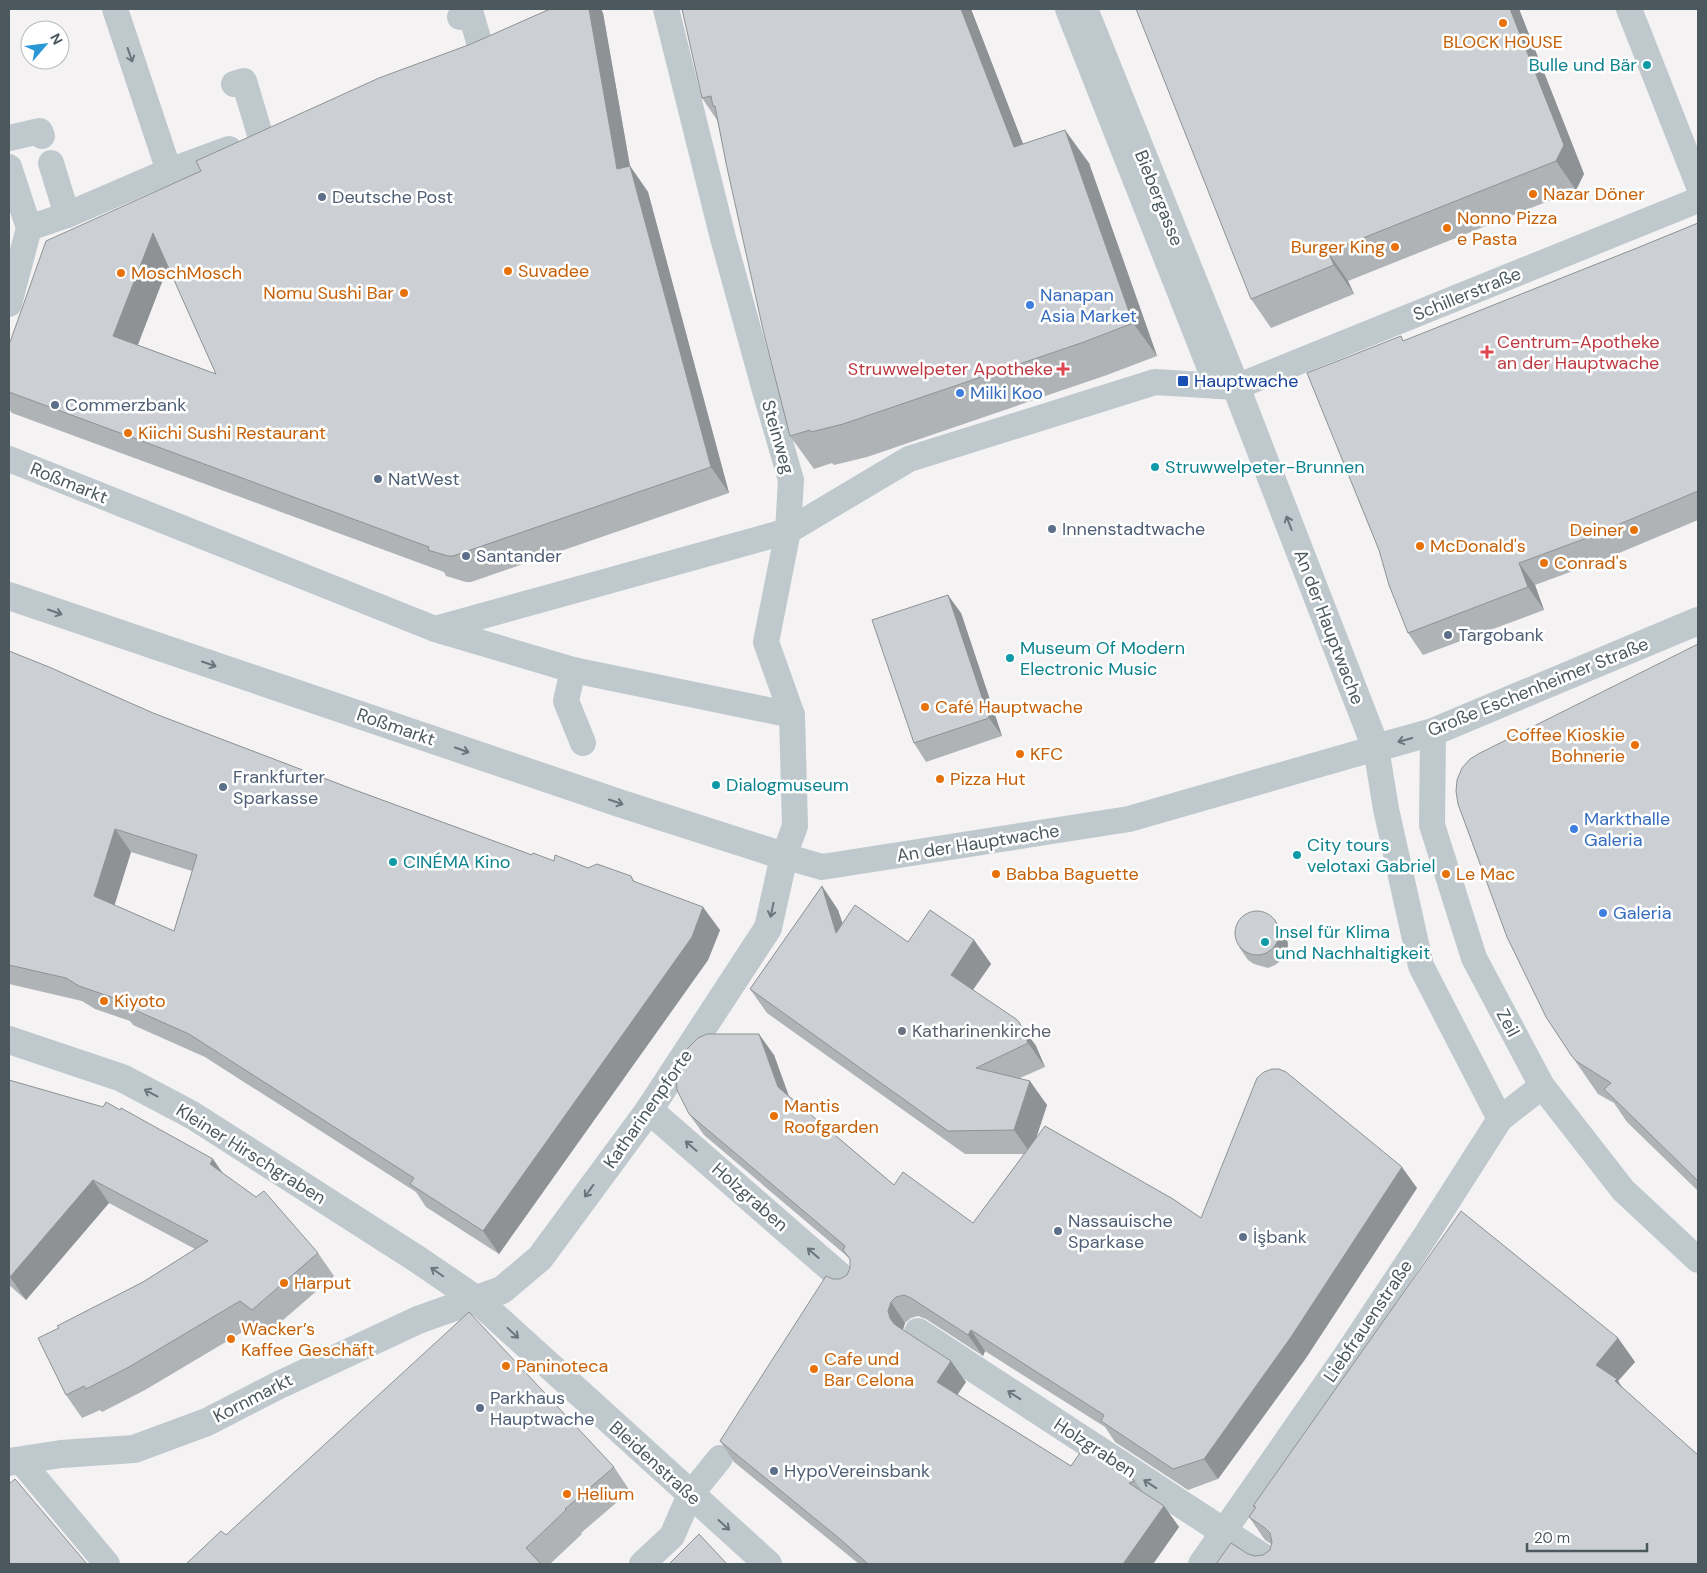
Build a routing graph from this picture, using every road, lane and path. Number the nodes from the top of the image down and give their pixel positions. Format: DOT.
graph roads {
  1 [pos="115,9"];
  2 [pos="1068,9"];
  3 [pos="1084,9"];
  4 [pos="1629,9"];
  5 [pos="668,15"];
  6 [pos="460,16"];
  7 [pos="483,56"];
  8 [pos="234,84"];
  9 [pos="42,136"];
  10 [pos="9,138"];
  11 [pos="51,162"];
  12 [pos="9,167"];
  13 [pos="169,171"];
  14 [pos="1698,184"];
  15 [pos="1698,200"];
  16 [pos="67,215"];
  17 [pos="29,228"];
  18 [pos="9,304"];
  19 [pos="1226,387"];
  20 [pos="9,459"];
  21 [pos="788,530"];
  22 [pos="9,596"];
  23 [pos="1698,621"];
  24 [pos="435,629"];
  25 [pos="573,670"];
  26 [pos="792,715"];
  27 [pos="1433,732"];
  28 [pos="583,743"];
  29 [pos="1376,748"];
  30 [pos="784,856"];
  31 [pos="9,1040"];
  32 [pos="1542,1086"];
  33 [pos="649,1110"];
  34 [pos="1500,1119"];
  35 [pos="1698,1260"];
  36 [pos="850,1285"];
  37 [pos="477,1300"];
  38 [pos="918,1332"];
  39 [pos="12,1455"];
  40 [pos="720,1458"];
  41 [pos="690,1495"];
  42 [pos="1224,1533"];
  43 [pos="107,1564"];
  44 [pos="642,1564"];
  45 [pos="768,1564"];
  46 [pos="1201,1564"];
  47 [pos="1273,1564"];
  1 -- 13 [label="street, one-way"];
  2 -- 19 [label="street, Biebergasse"];
  3 -- 19 [label="street, Biebergasse"];
  4 -- 14 [label="street"];
  5 -- 21 [label="street, Steinweg"];
  6 -- 7 [label="street"];
  8 -- 13 [label="street"];
  9 -- 10 [label="street"];
  11 -- 16 [label="street"];
  12 -- 17 [label="street"];
  13 -- 16 [label="street"];
  15 -- 19 [label="street, Schillerstraße"];
  16 -- 17 [label="street"];
  17 -- 18 [label="street"];
  19 -- 21 [label="street"];
  29 -- 19 [label="street, An der Hauptwache, one-way"];
  20 -- 24 [label="street, Roßmarkt"];
  21 -- 24 [label="street"];
  21 -- 26 [label="street, Steinweg"];
  22 -- 30 [label="street, Roßmarkt, one-way"];
  23 -- 27 [label="street, Große Eschenheimer Straße"];
  24 -- 25 [label="street, Roßmarkt"];
  25 -- 26 [label="street, Roßmarkt"];
  25 -- 28 [label="street"];
  26 -- 30 [label="street, Steinweg"];
  27 -- 29 [label="street, Große Eschenheimer Straße, one-way"];
  27 -- 32 [label="street, Zeil"];
  29 -- 30 [label="street, An der Hauptwache"];
  29 -- 34 [label="street"];
  30 -- 33 [label="street, Katharinenpforte, one-way"];
  37 -- 31 [label="street, Kleiner Hirschgraben, one-way"];
  32 -- 34 [label="street, Liebfrauenstraße"];
  32 -- 35 [label="street, Zeil"];
  36 -- 33 [label="street, Holzgraben, one-way"];
  33 -- 37 [label="street, Katharinenpforte, one-way"];
  34 -- 42 [label="street, Liebfrauenstraße"];
  37 -- 39 [label="street, Kornmarkt"];
  37 -- 41 [label="street, Bleidenstraße, one-way"];
  42 -- 38 [label="street, Holzgraben, one-way"];
  39 -- 43 [label="street, Kornmarkt"];
  40 -- 41 [label="street"];
  41 -- 44 [label="street"];
  41 -- 45 [label="street, Bleidenstraße, one-way"];
  42 -- 46 [label="street, Liebfrauenstraße"];
  42 -- 47 [label="street, Holzgraben"];
}
